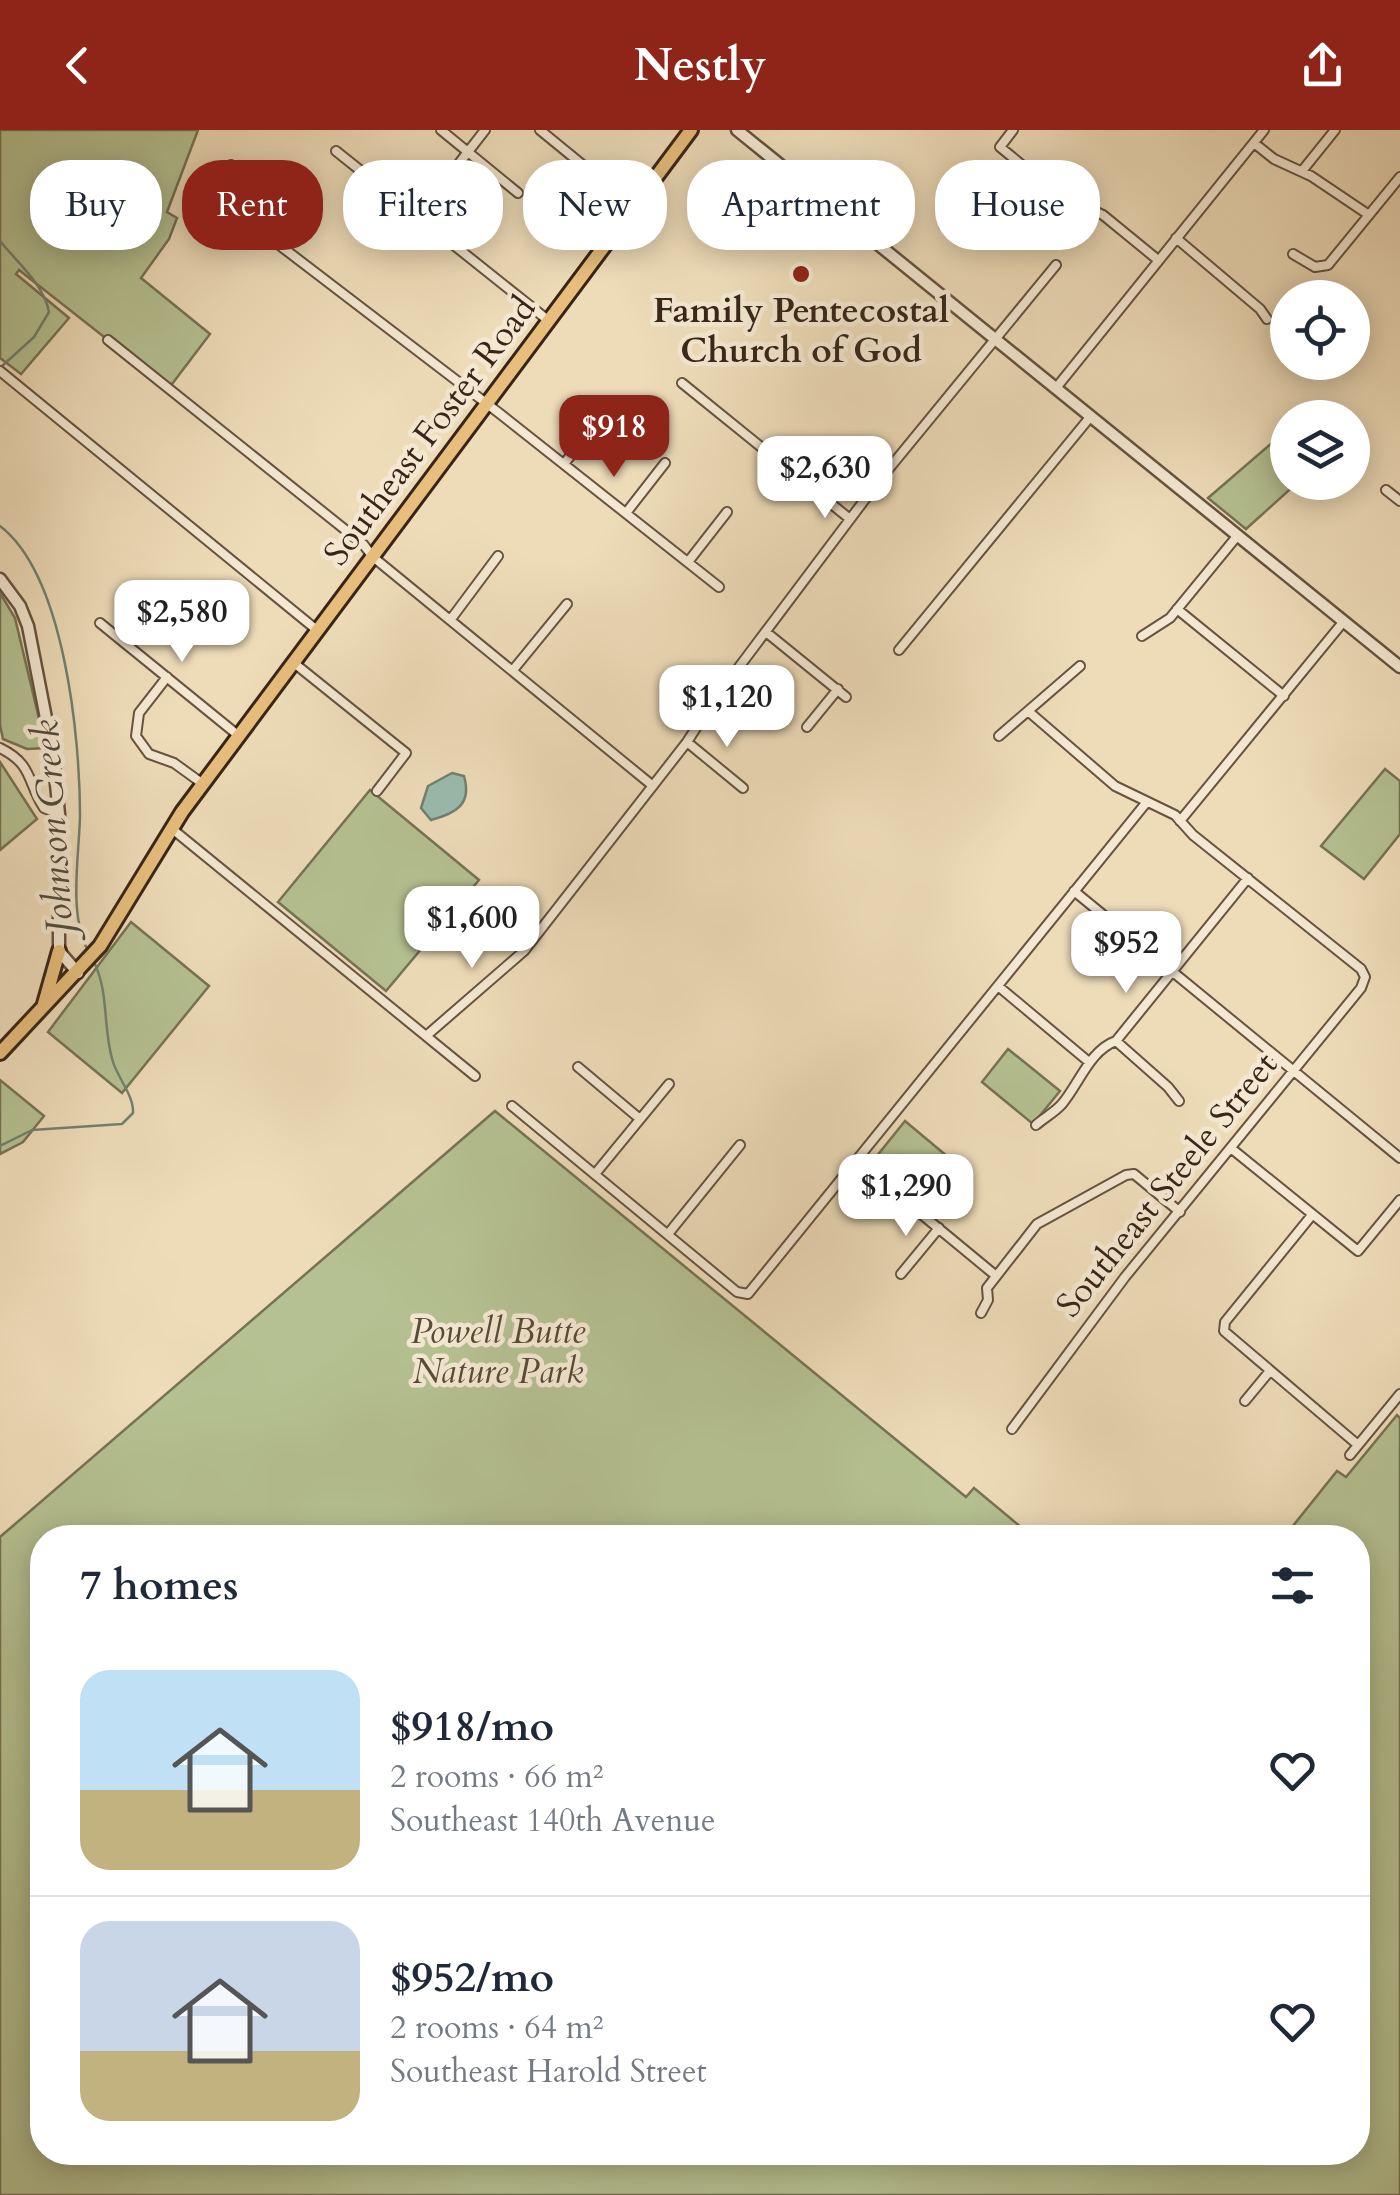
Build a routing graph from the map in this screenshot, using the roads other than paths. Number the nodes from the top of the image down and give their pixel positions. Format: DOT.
graph roads {
  1 [pos="441,130"];
  2 [pos="485,130"];
  3 [pos="540,130"];
  4 [pos="691,130"];
  5 [pos="738,130"];
  6 [pos="1013,130"];
  7 [pos="1264,130"];
  8 [pos="1335,130"];
  9 [pos="1254,143"];
  10 [pos="336,151"];
  11 [pos="468,152"];
  12 [pos="347,160"];
  13 [pos="462,160"];
  14 [pos="577,160"];
  15 [pos="667,162"];
  16 [pos="1302,171"];
  17 [pos="1400,177"];
  18 [pos="518,194"];
  19 [pos="1369,215"];
  20 [pos="1176,238"];
  21 [pos="280,250"];
  22 [pos="460,250"];
  23 [pos="602,250"];
  24 [pos="1293,254"];
  25 [pos="1158,260"];
  26 [pos="1056,265"];
  27 [pos="1267,319"];
  28 [pos="549,321"];
  29 [pos="994,338"];
  30 [pos="108,340"];
  31 [pos="0,370"];
  32 [pos="682,383"];
  33 [pos="1056,388"];
  34 [pos="487,404"];
  35 [pos="602,415"];
  36 [pos="1091,416"];
  37 [pos="665,462"];
  38 [pos="564,464"];
  39 [pos="1386,490"];
  40 [pos="1400,502"];
  41 [pos="727,512"];
  42 [pos="626,513"];
  43 [pos="850,519"];
  44 [pos="1238,535"];
  45 [pos="498,556"];
  46 [pos="373,557"];
  47 [pos="688,562"];
  48 [pos="0,579"];
  49 [pos="719,587"];
  50 [pos="567,604"];
  51 [pos="1177,609"];
  52 [pos="451,618"];
  53 [pos="1344,621"];
  54 [pos="100,623"];
  55 [pos="318,630"];
  56 [pos="766,632"];
  57 [pos="1142,636"];
  58 [pos="899,650"];
  59 [pos="294,663"];
  60 [pos="1080,666"];
  61 [pos="1400,667"];
  62 [pos="513,670"];
  63 [pos="167,677"];
  64 [pos="838,688"];
  65 [pos="1284,696"];
  66 [pos="846,697"];
  67 [pos="1028,711"];
  68 [pos="807,727"];
  69 [pos="239,736"];
  70 [pos="998,736"];
  71 [pos="687,742"];
  72 [pos="0,748"];
  73 [pos="203,784"];
  74 [pos="653,786"];
  75 [pos="743,788"];
  76 [pos="377,790"];
  77 [pos="1146,803"];
  78 [pos="59,814"];
  79 [pos="1180,820"];
  80 [pos="171,828"];
  81 [pos="1248,878"];
  82 [pos="1074,890"];
  83 [pos="59,952"];
  84 [pos="81,970"];
  85 [pos="1172,970"];
  86 [pos="998,986"];
  87 [pos="41,1011"];
  88 [pos="426,1036"];
  89 [pos="1116,1041"];
  90 [pos="0,1053"];
  91 [pos="1090,1062"];
  92 [pos="578,1068"];
  93 [pos="1295,1070"];
  94 [pos="475,1076"];
  95 [pos="669,1084"];
  96 [pos="1179,1101"];
  97 [pos="512,1106"];
  98 [pos="640,1118"];
  99 [pos="1036,1125"];
  100 [pos="740,1145"];
  101 [pos="1232,1149"];
  102 [pos="1400,1158"];
  103 [pos="857,1161"];
  104 [pos="594,1174"];
  105 [pos="1400,1200"];
  106 [pos="1180,1212"];
  107 [pos="1312,1215"];
  108 [pos="939,1228"];
  109 [pos="668,1234"];
  110 [pos="901,1274"];
  111 [pos="995,1274"];
  112 [pos="981,1314"];
  113 [pos="1269,1372"];
  114 [pos="1400,1394"];
  115 [pos="1246,1401"];
  116 [pos="1012,1429"];
  117 [pos="1358,1445"];
  118 [pos="1350,1456"];
  1 -- 11 [label="street"];
  2 -- 11 [label="street"];
  3 -- 14 [label="street"];
  4 -- 15 [label="main road, Southeast Foster Road"];
  5 -- 29 [label="street"];
  6 -- 25 [label="street"];
  7 -- 9 [label="street"];
  8 -- 16 [label="street"];
  9 -- 16 [label="street"];
  9 -- 20 [label="street"];
  10 -- 12 [label="street"];
  11 -- 13 [label="street"];
  11 -- 18 [label="street"];
  16 -- 19 [label="street"];
  17 -- 19 [label="street"];
  19 -- 24 [label="street"];
  20 -- 25 [label="street"];
  20 -- 27 [label="street"];
  21 -- 34 [label="street"];
  22 -- 28 [label="street"];
  23 -- 28 [label="main road, Southeast Foster Road"];
  25 -- 33 [label="street"];
  26 -- 29 [label="street"];
  28 -- 34 [label="main road, Southeast Foster Road"];
  29 -- 33 [label="street"];
  29 -- 43 [label="street"];
  30 -- 46 [label="street"];
  31 -- 55 [label="street"];
  32 -- 43 [label="street"];
  33 -- 36 [label="street"];
  34 -- 38 [label="street"];
  34 -- 46 [label="main road, Southeast Foster Road"];
  35 -- 38 [label="street"];
  36 -- 44 [label="street"];
  36 -- 58 [label="street"];
  37 -- 42 [label="street"];
  38 -- 42 [label="street"];
  39 -- 40 [label="street"];
  41 -- 47 [label="street"];
  42 -- 47 [label="street"];
  43 -- 56 [label="street"];
  44 -- 51 [label="street"];
  44 -- 53 [label="street"];
  45 -- 52 [label="street"];
  46 -- 52 [label="street"];
  46 -- 55 [label="main road, Southeast Foster Road"];
  47 -- 49 [label="street"];
  48 -- 78 [label="street"];
  50 -- 62 [label="street"];
  51 -- 57 [label="street"];
  51 -- 65 [label="street"];
  52 -- 62 [label="street"];
  53 -- 61 [label="street"];
  53 -- 65 [label="street"];
  54 -- 63 [label="street"];
  55 -- 59 [label="main road, Southeast Foster Road"];
  56 -- 64 [label="street"];
  56 -- 71 [label="street"];
  59 -- 69 [label="main road, Southeast Foster Road"];
  59 -- 76 [label="street"];
  60 -- 67 [label="street"];
  62 -- 74 [label="street"];
  63 -- 69 [label="street"];
  63 -- 73 [label="street"];
  64 -- 66 [label="street"];
  64 -- 68 [label="street"];
  65 -- 79 [label="street"];
  67 -- 70 [label="street"];
  67 -- 77 [label="street"];
  69 -- 73 [label="main road, Southeast Foster Road"];
  71 -- 74 [label="street"];
  71 -- 75 [label="street"];
  72 -- 78 [label="street"];
  73 -- 80 [label="main road, Southeast Foster Road"];
  74 -- 88 [label="street"];
  77 -- 79 [label="street"];
  77 -- 82 [label="street"];
  78 -- 83 [label="street"];
  79 -- 81 [label="street"];
  80 -- 84 [label="main road, Southeast Foster Road"];
  80 -- 88 [label="street"];
  81 -- 85 [label="street"];
  81 -- 93 [label="street, Southeast Steele Street"];
  82 -- 85 [label="street"];
  82 -- 86 [label="street"];
  83 -- 84 [label="street"];
  83 -- 87 [label="main road"];
  84 -- 87 [label="main road, Southeast Foster Road"];
  85 -- 89 [label="street"];
  85 -- 93 [label="street"];
  86 -- 91 [label="street"];
  86 -- 103 [label="street"];
  87 -- 90 [label="main road, Southeast Foster Road"];
  88 -- 94 [label="street"];
  89 -- 91 [label="street"];
  89 -- 96 [label="street"];
  91 -- 99 [label="street"];
  92 -- 98 [label="street"];
  93 -- 101 [label="street, Southeast Steele Street"];
  93 -- 102 [label="street"];
  95 -- 98 [label="street"];
  97 -- 104 [label="street"];
  98 -- 104 [label="street"];
  100 -- 109 [label="street"];
  101 -- 106 [label="street, Southeast Steele Street"];
  101 -- 107 [label="street"];
  103 -- 108 [label="street"];
  103 -- 109 [label="street"];
  104 -- 109 [label="street"];
  105 -- 107 [label="street"];
  106 -- 111 [label="street"];
  106 -- 116 [label="street, Southeast Steele Street"];
  107 -- 113 [label="street"];
  108 -- 110 [label="street"];
  108 -- 111 [label="street"];
  111 -- 112 [label="street"];
  113 -- 115 [label="street"];
  113 -- 117 [label="street"];
  114 -- 117 [label="street"];
  117 -- 118 [label="street"];
}
